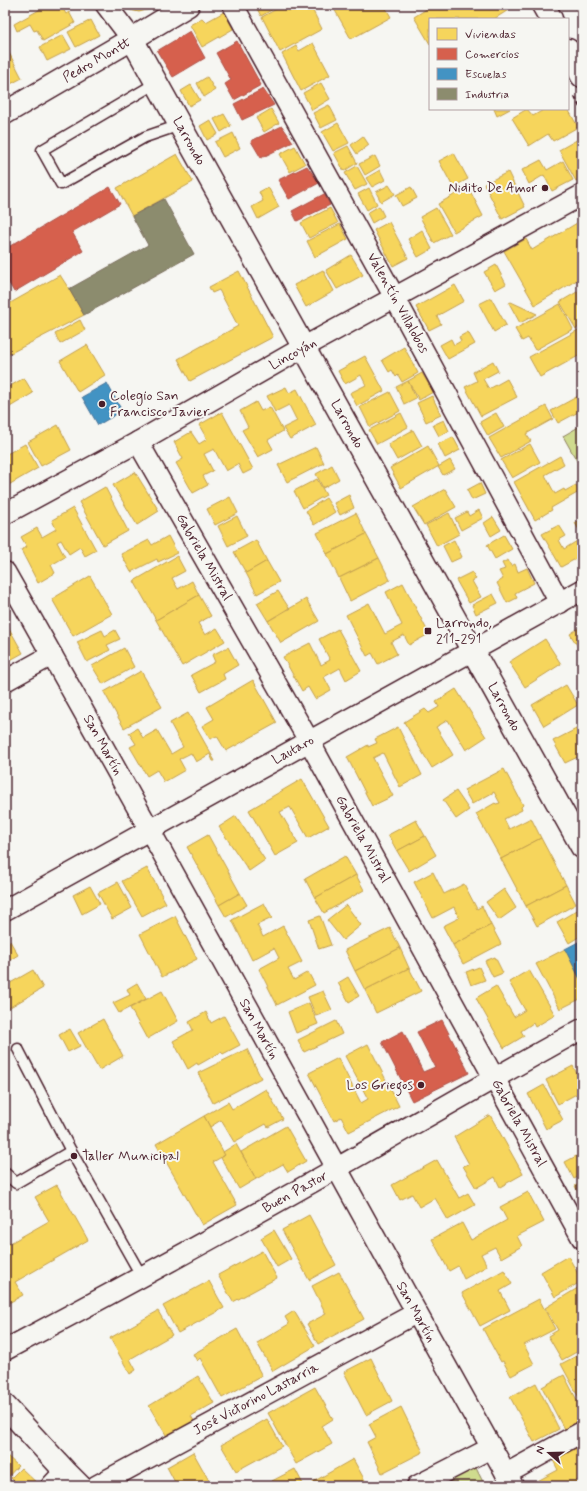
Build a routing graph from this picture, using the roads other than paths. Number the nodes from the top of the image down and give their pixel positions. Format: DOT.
graph roads {
  1 [pos="106,5"];
  2 [pos="188,5"];
  3 [pos="233,5"];
  4 [pos="543,5"];
  5 [pos="550,18"];
  6 [pos="132,39"];
  7 [pos="569,52"];
  8 [pos="582,76"];
  9 [pos="156,82"];
  10 [pos="5,113"];
  11 [pos="180,125"];
  12 [pos="582,195"];
  13 [pos="395,298"];
  14 [pos="304,347"];
  15 [pos="138,442"];
  16 [pos="5,514"];
  17 [pos="5,572"];
  18 [pos="582,590"];
  19 [pos="560,603"];
  20 [pos="473,651"];
  21 [pos="52,655"];
  22 [pos="5,681"];
  23 [pos="309,741"];
  24 [pos="150,830"];
  25 [pos="582,847"];
  26 [pos="5,910"];
  27 [pos="582,1029"];
  28 [pos="18,1049"];
  29 [pos="494,1078"];
  30 [pos="71,1151"];
  31 [pos="336,1169"];
  32 [pos="5,1172"];
  33 [pos="582,1238"];
  34 [pos="142,1277"];
  35 [pos="416,1312"];
  36 [pos="5,1350"];
  37 [pos="5,1406"];
  38 [pos="582,1432"];
  39 [pos="491,1448"];
  40 [pos="509,1480"];
  41 [pos="65,1481"];
  42 [pos="96,1486"];
  43 [pos="417,1486"];
  1 -- 6 [label="street, Larrondo"];
  2 -- 6 [label="street, Pedro Montt"];
  3 -- 13 [label="street, Valentín Villalobos"];
  4 -- 5 [label="street"];
  6 -- 9 [label="street, Larrondo"];
  6 -- 10 [label="street, Pedro Montt"];
  7 -- 8 [label="street"];
  9 -- 11 [label="street, Larrondo"];
  9 -- 11 [label="lane"];
  11 -- 14 [label="street, Larrondo"];
  12 -- 13 [label="street, Lincoyán"];
  13 -- 14 [label="street, Lincoyán"];
  13 -- 19 [label="street, Valentín Villalobos"];
  14 -- 15 [label="street, Lincoyán"];
  14 -- 20 [label="street, Larrondo"];
  15 -- 16 [label="street, Lincoyán"];
  15 -- 23 [label="street, Gabriela Mistral"];
  17 -- 21 [label="street, San Martín"];
  18 -- 19 [label="street, Lautaro"];
  19 -- 20 [label="street, Lautaro"];
  20 -- 23 [label="street, Lautaro"];
  20 -- 25 [label="street, Larrondo"];
  21 -- 22 [label="street"];
  21 -- 24 [label="street, San Martín"];
  23 -- 24 [label="street, Lautaro"];
  23 -- 29 [label="street, Gabriela Mistral"];
  24 -- 26 [label="street, Lautaro"];
  24 -- 31 [label="street, San Martín"];
  27 -- 29 [label="street, Buen Pastor"];
  28 -- 30 [label="lane"];
  29 -- 31 [label="street, Buen Pastor"];
  29 -- 33 [label="street, Gabriela Mistral"];
  30 -- 32 [label="lane"];
  30 -- 34 [label="lane"];
  31 -- 34 [label="street, Buen Pastor"];
  31 -- 35 [label="street, San Martín"];
  34 -- 36 [label="street, Buen Pastor"];
  35 -- 39 [label="street, San Martín"];
  35 -- 42 [label="street, José Victorino Lastarria"];
  37 -- 41 [label="street"];
  38 -- 40 [label="street"];
  39 -- 40 [label="street, San Martín"];
  39 -- 43 [label="street"];
}
